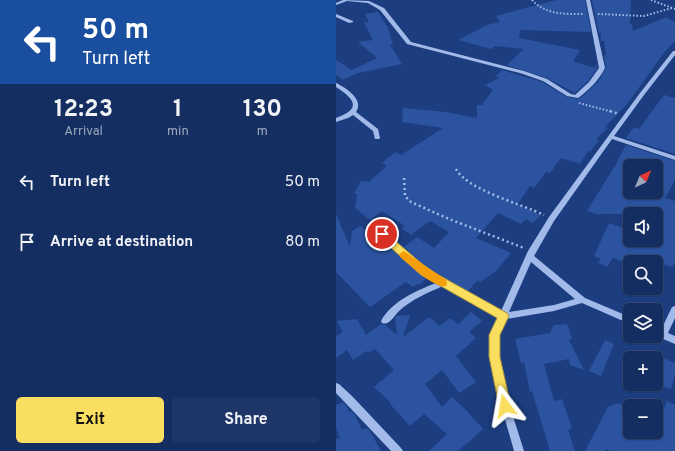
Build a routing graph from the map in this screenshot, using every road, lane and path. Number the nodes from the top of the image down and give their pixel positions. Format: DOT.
graph roads {
  1 [pos="532,0"];
  2 [pos="588,0"];
  3 [pos="651,0"];
  4 [pos="336,4"];
  5 [pos="672,8"];
  6 [pos="675,8"];
  7 [pos="336,14"];
  8 [pos="590,14"];
  9 [pos="351,22"];
  10 [pos="675,52"];
  11 [pos="336,85"];
  12 [pos="572,96"];
  13 [pos="354,113"];
  14 [pos="626,116"];
  15 [pos="336,120"];
  16 [pos="611,137"];
  17 [pos="377,138"];
  18 [pos="675,158"];
  19 [pos="456,169"];
  20 [pos="404,178"];
  21 [pos="552,219"];
  22 [pos="382,234"];
  23 [pos="531,254"];
  24 [pos="443,284"];
  25 [pos="582,300"];
  26 [pos="675,309"];
  27 [pos="503,316"];
  28 [pos="623,318"];
  29 [pos="385,321"];
  30 [pos="663,328"];
  31 [pos="663,334"];
  32 [pos="675,340"];
  33 [pos="336,388"];
  34 [pos="398,451"];
  35 [pos="519,451"];
  1 -- 8 [label="path"];
  2 -- 8 [label="street"];
  3 -- 5 [label="path"];
  4 -- 12 [label="street"];
  5 -- 6 [label="path"];
  5 -- 8 [label="path"];
  7 -- 9 [label="street"];
  8 -- 12 [label="street"];
  10 -- 14 [label="street"];
  11 -- 13 [label="street"];
  12 -- 14 [label="path"];
  13 -- 15 [label="street"];
  13 -- 17 [label="street"];
  14 -- 16 [label="street"];
  16 -- 18 [label="street"];
  16 -- 21 [label="street"];
  19 -- 21 [label="path"];
  20 -- 23 [label="path"];
  21 -- 23 [label="street"];
  22 -- 24 [label="street"];
  23 -- 25 [label="street"];
  23 -- 27 [label="street"];
  24 -- 27 [label="street"];
  24 -- 29 [label="street"];
  25 -- 27 [label="street"];
  25 -- 28 [label="street"];
  26 -- 30 [label="street"];
  27 -- 35 [label="street"];
  31 -- 32 [label="street"];
  33 -- 34 [label="street"];
}
